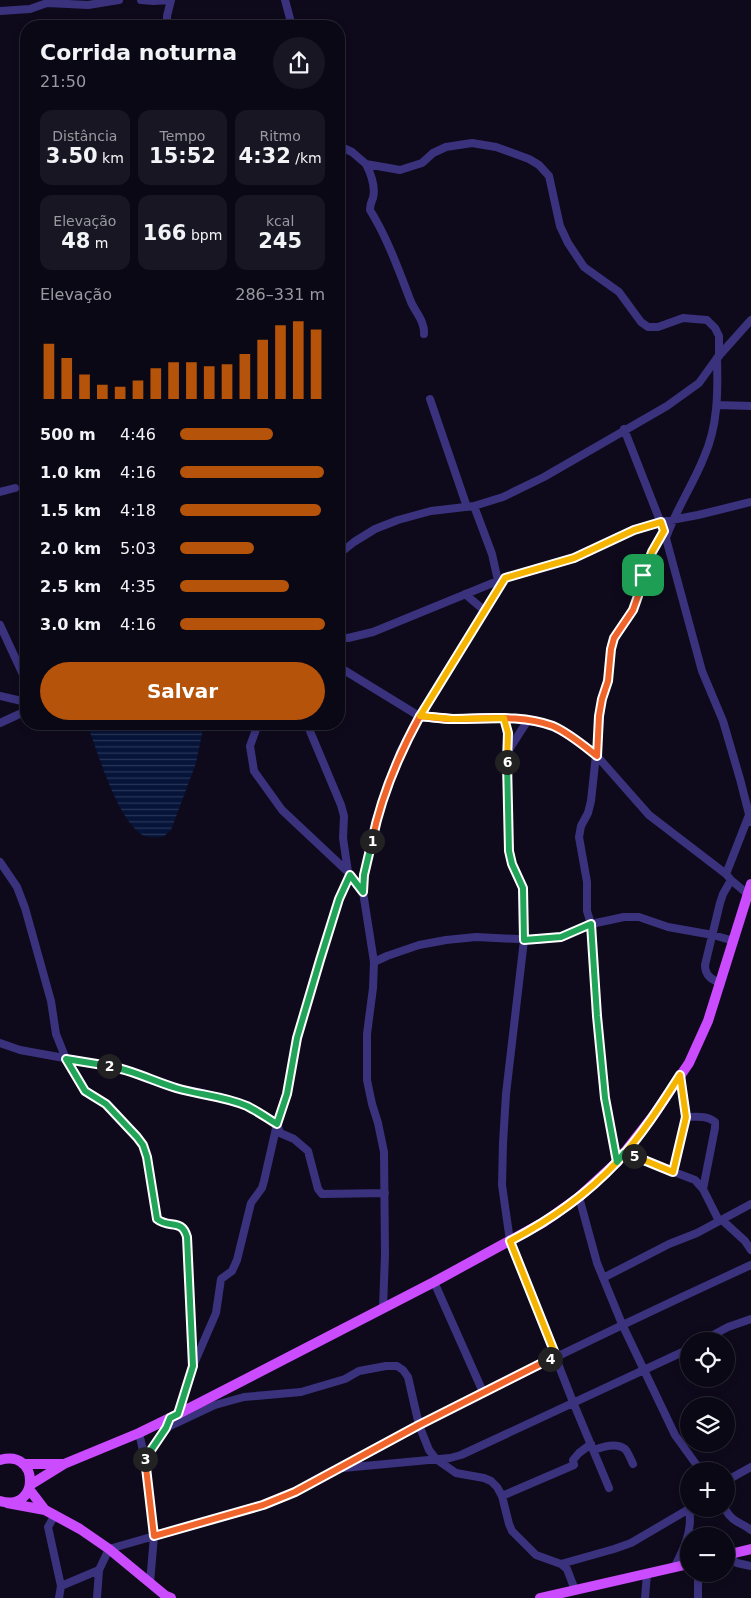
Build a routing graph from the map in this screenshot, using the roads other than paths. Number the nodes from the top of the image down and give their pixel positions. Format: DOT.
graph roads {
  1 [pos="119,0"];
  2 [pos="141,0"];
  3 [pos="171,0"];
  4 [pos="286,0"];
  5 [pos="0,11"];
  6 [pos="167,20"];
  7 [pos="291,20"];
  8 [pos="345,149"];
  9 [pos="366,164"];
  10 [pos="751,320"];
  11 [pos="424,334"];
  12 [pos="718,357"];
  13 [pos="430,399"];
  14 [pos="717,405"];
  15 [pos="751,406"];
  16 [pos="624,429"];
  17 [pos="16,488"];
  18 [pos="0,492"];
  19 [pos="751,502"];
  20 [pos="471,506"];
  21 [pos="672,519"];
  22 [pos="661,522"];
  23 [pos="665,535"];
  24 [pos="345,549"];
  25 [pos="502,579"];
  26 [pos="466,594"];
  27 [pos="485,611"];
  28 [pos="0,624"];
  29 [pos="345,638"];
  30 [pos="20,668"];
  31 [pos="345,671"];
  32 [pos="0,696"];
  33 [pos="20,701"];
  34 [pos="20,714"];
  35 [pos="420,716"];
  36 [pos="504,718"];
  37 [pos="528,720"];
  38 [pos="0,723"];
  39 [pos="256,730"];
  40 [pos="309,730"];
  41 [pos="508,752"];
  42 [pos="597,756"];
  43 [pos="751,792"];
  44 [pos="746,801"];
  45 [pos="750,819"];
  46 [pos="0,862"];
  47 [pos="349,873"];
  48 [pos="729,877"];
  49 [pos="363,892"];
  50 [pos="750,892"];
  51 [pos="591,924"];
  52 [pos="713,935"];
  53 [pos="524,940"];
  54 [pos="734,941"];
  55 [pos="374,962"];
  56 [pos="721,983"];
  57 [pos="0,1043"];
  58 [pos="66,1059"];
  59 [pos="680,1075"];
  60 [pos="686,1117"];
  61 [pos="277,1124"];
  62 [pos="624,1153"];
  63 [pos="617,1162"];
  64 [pos="673,1172"];
  65 [pos="703,1189"];
  66 [pos="385,1192"];
  67 [pos="579,1197"];
  68 [pos="751,1204"];
  69 [pos="720,1220"];
  70 [pos="510,1241"];
  71 [pos="751,1250"];
  72 [pos="751,1266"];
  73 [pos="603,1278"];
  74 [pos="434,1282"];
  75 [pos="383,1308"];
  76 [pos="751,1318"];
  77 [pos="622,1324"];
  78 [pos="719,1332"];
  79 [pos="680,1352"];
  80 [pos="556,1356"];
  81 [pos="193,1366"];
  82 [pos="644,1369"];
  83 [pos="483,1392"];
  84 [pos="573,1402"];
  85 [pos="174,1416"];
  86 [pos="419,1425"];
  87 [pos="166,1428"];
  88 [pos="139,1433"];
  89 [pos="592,1447"];
  90 [pos="145,1459"];
  91 [pos="436,1459"];
  92 [pos="0,1460"];
  93 [pos="694,1462"];
  94 [pos="23,1464"];
  95 [pos="64,1464"];
  96 [pos="633,1464"];
  97 [pos="751,1467"];
  98 [pos="338,1468"];
  99 [pos="735,1476"];
  100 [pos="30,1487"];
  101 [pos="609,1488"];
  102 [pos="502,1496"];
  103 [pos="3,1502"];
  104 [pos="45,1510"];
  105 [pos="680,1514"];
  106 [pos="55,1515"];
  107 [pos="689,1517"];
  108 [pos="730,1517"];
  109 [pos="751,1530"];
  110 [pos="154,1536"];
  111 [pos="109,1549"];
  112 [pos="751,1549"];
  113 [pos="735,1553"];
  114 [pos="735,1562"];
  115 [pos="561,1564"];
  116 [pos="680,1566"];
  117 [pos="751,1566"];
  118 [pos="674,1568"];
  119 [pos="99,1570"];
  120 [pos="646,1574"];
  121 [pos="698,1582"];
  122 [pos="150,1583"];
  123 [pos="60,1586"];
  124 [pos="575,1590"];
  125 [pos="59,1598"];
  126 [pos="97,1598"];
  127 [pos="171,1598"];
  128 [pos="540,1598"];
  129 [pos="646,1598"];
  130 [pos="698,1598"];
  1 -- 5 [label="street"];
  2 -- 3 [label="street"];
  3 -- 6 [label="street"];
  4 -- 7 [label="street"];
  8 -- 9 [label="street"];
  9 -- 11 [label="street"];
  9 -- 12 [label="street"];
  10 -- 12 [label="street"];
  12 -- 14 [label="street"];
  12 -- 16 [label="street"];
  13 -- 20 [label="street"];
  14 -- 15 [label="street"];
  14 -- 21 [label="street"];
  16 -- 20 [label="street"];
  16 -- 22 [label="street"];
  17 -- 18 [label="street"];
  19 -- 21 [label="street"];
  20 -- 24 [label="street"];
  20 -- 25 [label="street"];
  21 -- 22 [label="street"];
  21 -- 23 [label="street"];
  22 -- 23 [label="street"];
  22 -- 25 [label="street"];
  23 -- 42 [label="street"];
  23 -- 44 [label="street"];
  25 -- 26 [label="street"];
  25 -- 27 [label="street"];
  26 -- 27 [label="street"];
  26 -- 29 [label="street"];
  27 -- 35 [label="street"];
  28 -- 30 [label="street"];
  31 -- 35 [label="street"];
  32 -- 33 [label="street"];
  34 -- 38 [label="street"];
  35 -- 36 [label="street"];
  35 -- 49 [label="street"];
  36 -- 37 [label="street"];
  36 -- 41 [label="street"];
  37 -- 41 [label="street"];
  37 -- 42 [label="street"];
  39 -- 47 [label="street"];
  40 -- 47 [label="street"];
  41 -- 53 [label="street"];
  42 -- 48 [label="street"];
  42 -- 51 [label="street"];
  43 -- 44 [label="street"];
  44 -- 45 [label="street"];
  45 -- 48 [label="street"];
  46 -- 58 [label="street"];
  47 -- 49 [label="street"];
  47 -- 61 [label="street"];
  48 -- 50 [label="street"];
  48 -- 52 [label="street"];
  49 -- 55 [label="street"];
  50 -- 54 [label="main road"];
  51 -- 52 [label="street"];
  51 -- 53 [label="street"];
  51 -- 63 [label="street"];
  52 -- 54 [label="street"];
  52 -- 56 [label="street"];
  53 -- 55 [label="street"];
  53 -- 70 [label="street"];
  54 -- 56 [label="main road"];
  55 -- 66 [label="street"];
  56 -- 59 [label="main road"];
  57 -- 58 [label="street"];
  58 -- 61 [label="street"];
  58 -- 81 [label="street"];
  59 -- 60 [label="street"];
  59 -- 62 [label="main road"];
  60 -- 64 [label="street"];
  60 -- 65 [label="street"];
  61 -- 66 [label="street"];
  61 -- 81 [label="street"];
  62 -- 63 [label="main road"];
  62 -- 64 [label="street"];
  63 -- 67 [label="main road"];
  64 -- 65 [label="street"];
  65 -- 69 [label="street"];
  66 -- 75 [label="street"];
  67 -- 70 [label="main road"];
  67 -- 73 [label="street"];
  68 -- 69 [label="street"];
  69 -- 71 [label="street"];
  69 -- 73 [label="street"];
  70 -- 74 [label="main road"];
  70 -- 80 [label="street"];
  72 -- 77 [label="street"];
  73 -- 77 [label="street"];
  74 -- 75 [label="main road"];
  74 -- 83 [label="street"];
  75 -- 85 [label="main road"];
  76 -- 78 [label="street"];
  77 -- 80 [label="street"];
  77 -- 82 [label="street"];
  79 -- 82 [label="street"];
  80 -- 83 [label="street"];
  80 -- 84 [label="street"];
  81 -- 85 [label="street"];
  82 -- 84 [label="street"];
  82 -- 93 [label="street"];
  83 -- 86 [label="street"];
  84 -- 89 [label="street"];
  84 -- 91 [label="street"];
  85 -- 87 [label="street"];
  85 -- 88 [label="main road"];
  86 -- 87 [label="street"];
  86 -- 91 [label="street"];
  86 -- 98 [label="street"];
  87 -- 90 [label="street"];
  88 -- 90 [label="street"];
  88 -- 95 [label="main road"];
  89 -- 96 [label="street"];
  89 -- 101 [label="street"];
  89 -- 102 [label="street"];
  90 -- 110 [label="street"];
  91 -- 98 [label="street"];
  91 -- 102 [label="street"];
  92 -- 94 [label="main road"];
  94 -- 95 [label="main road"];
  94 -- 100 [label="main road"];
  95 -- 100 [label="main road"];
  97 -- 99 [label="street"];
  98 -- 110 [label="street"];
  100 -- 103 [label="main road"];
  100 -- 104 [label="main road"];
  102 -- 115 [label="street"];
  103 -- 104 [label="main road"];
  104 -- 106 [label="main road"];
  105 -- 115 [label="street"];
  106 -- 111 [label="main road"];
  106 -- 123 [label="street"];
  107 -- 118 [label="street"];
  108 -- 109 [label="street"];
  110 -- 111 [label="street"];
  110 -- 122 [label="street"];
  111 -- 119 [label="street"];
  111 -- 122 [label="main road"];
  112 -- 113 [label="main road"];
  114 -- 117 [label="street"];
  115 -- 124 [label="street"];
  116 -- 118 [label="main road"];
  118 -- 120 [label="main road"];
  119 -- 123 [label="street"];
  119 -- 126 [label="street"];
  120 -- 124 [label="main road"];
  120 -- 129 [label="street"];
  121 -- 130 [label="street"];
  122 -- 127 [label="main road"];
  123 -- 125 [label="street"];
  124 -- 128 [label="main road"];
}
